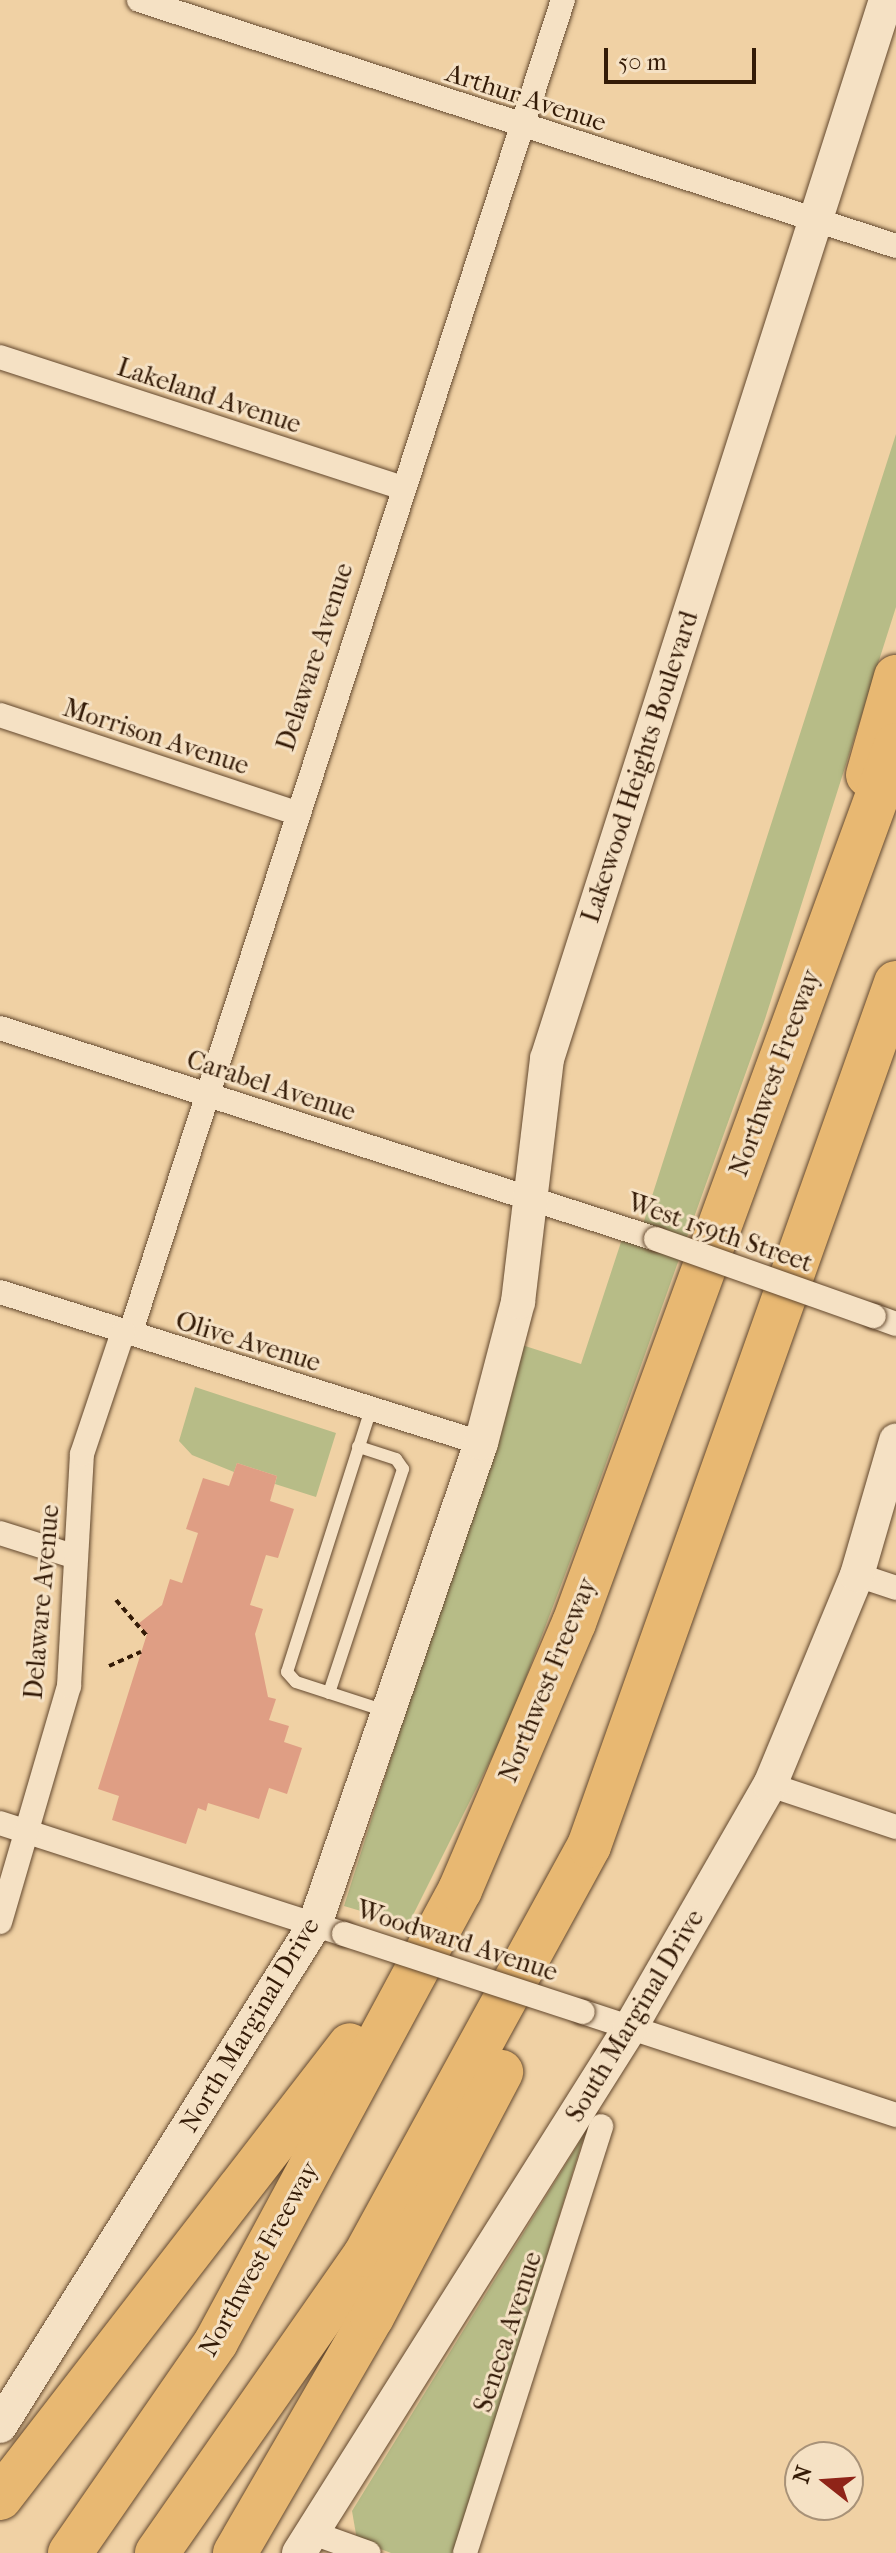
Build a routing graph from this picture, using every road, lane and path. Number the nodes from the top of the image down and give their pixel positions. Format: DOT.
graph roads {
  1 [pos="139,0"];
  2 [pos="563,0"];
  3 [pos="886,0"];
  4 [pos="518,125"];
  5 [pos="816,220"];
  6 [pos="896,246"];
  7 [pos="0,357"];
  8 [pos="400,487"];
  9 [pos="896,677"];
  10 [pos="0,715"];
  11 [pos="896,745"];
  12 [pos="294,812"];
  13 [pos="896,983"];
  14 [pos="807,987"];
  15 [pos="0,1028"];
  16 [pos="207,1095"];
  17 [pos="525,1197"];
  18 [pos="0,1292"];
  19 [pos="885,1320"];
  20 [pos="127,1333"];
  21 [pos="371,1409"];
  22 [pos="896,1441"];
  23 [pos="481,1443"];
  24 [pos="358,1447"];
  25 [pos="0,1533"];
  26 [pos="446,1546"];
  27 [pos="73,1556"];
  28 [pos="857,1575"];
  29 [pos="896,1588"];
  30 [pos="116,1600"];
  31 [pos="574,1623"];
  32 [pos="147,1636"];
  33 [pos="141,1652"];
  34 [pos="109,1666"];
  35 [pos="329,1693"];
  36 [pos="389,1712"];
  37 [pos="770,1785"];
  38 [pos="0,1823"];
  39 [pos="896,1827"];
  40 [pos="28,1832"];
  41 [pos="589,1846"];
  42 [pos="0,1922"];
  43 [pos="330,1929"];
  44 [pos="630,2028"];
  45 [pos="896,2115"];
  46 [pos="601,2126"];
  47 [pos="4,2416"];
  48 [pos="0,2498"];
  49 [pos="306,2543"];
  50 [pos="70,2553"];
  51 [pos="157,2553"];
  52 [pos="235,2553"];
  53 [pos="369,2553"];
  54 [pos="465,2553"];
  1 -- 4 [label="street, Arthur Avenue"];
  2 -- 4 [label="street, Delaware Avenue"];
  3 -- 5 [label="main road, Lakewood Heights Boulevard"];
  4 -- 5 [label="street, Arthur Avenue"];
  4 -- 8 [label="street, Delaware Avenue"];
  5 -- 6 [label="street, Arthur Avenue"];
  5 -- 17 [label="main road, Lakewood Heights Boulevard"];
  7 -- 8 [label="street, Lakeland Avenue"];
  8 -- 12 [label="street, Delaware Avenue"];
  9 -- 14 [label="highway"];
  10 -- 12 [label="street, Morrison Avenue"];
  11 -- 14 [label="highway, Northwest Freeway"];
  12 -- 16 [label="street, Delaware Avenue"];
  13 -- 41 [label="highway"];
  14 -- 31 [label="highway, Northwest Freeway"];
  15 -- 16 [label="street, Carabel Avenue"];
  16 -- 17 [label="street, Carabel Avenue"];
  16 -- 20 [label="street, Delaware Avenue"];
  17 -- 19 [label="street, West 159th Street, bridge"];
  17 -- 23 [label="main road, Lakewood Heights Boulevard"];
  18 -- 20 [label="street, Olive Avenue"];
  20 -- 21 [label="street, Olive Avenue"];
  20 -- 27 [label="street, Delaware Avenue"];
  21 -- 23 [label="street, Olive Avenue"];
  21 -- 24 [label="lane"];
  22 -- 28 [label="main road, South Marginal Drive"];
  23 -- 26 [label="main road, Lakewood Heights Boulevard"];
  24 -- 35 [label="lane"];
  24 -- 35 [label="lane"];
  25 -- 27 [label="street"];
  26 -- 36 [label="main road, North Marginal Drive"];
  27 -- 40 [label="street, Delaware Avenue"];
  28 -- 29 [label="street"];
  28 -- 37 [label="main road, South Marginal Drive"];
  30 -- 32 [label="path"];
  31 -- 48 [label="highway"];
  31 -- 50 [label="highway, Northwest Freeway"];
  33 -- 34 [label="path"];
  35 -- 36 [label="lane"];
  36 -- 43 [label="main road, North Marginal Drive"];
  37 -- 39 [label="street"];
  37 -- 44 [label="main road, South Marginal Drive"];
  38 -- 40 [label="street, Woodward Avenue"];
  40 -- 42 [label="street, Delaware Avenue"];
  40 -- 43 [label="street, Woodward Avenue"];
  41 -- 51 [label="highway"];
  41 -- 52 [label="highway"];
  43 -- 44 [label="street, Woodward Avenue, bridge"];
  43 -- 47 [label="main road, North Marginal Drive"];
  44 -- 45 [label="street, Woodward Avenue"];
  44 -- 49 [label="main road, South Marginal Drive"];
  46 -- 54 [label="street, Seneca Avenue"];
  49 -- 53 [label="street"];
}
